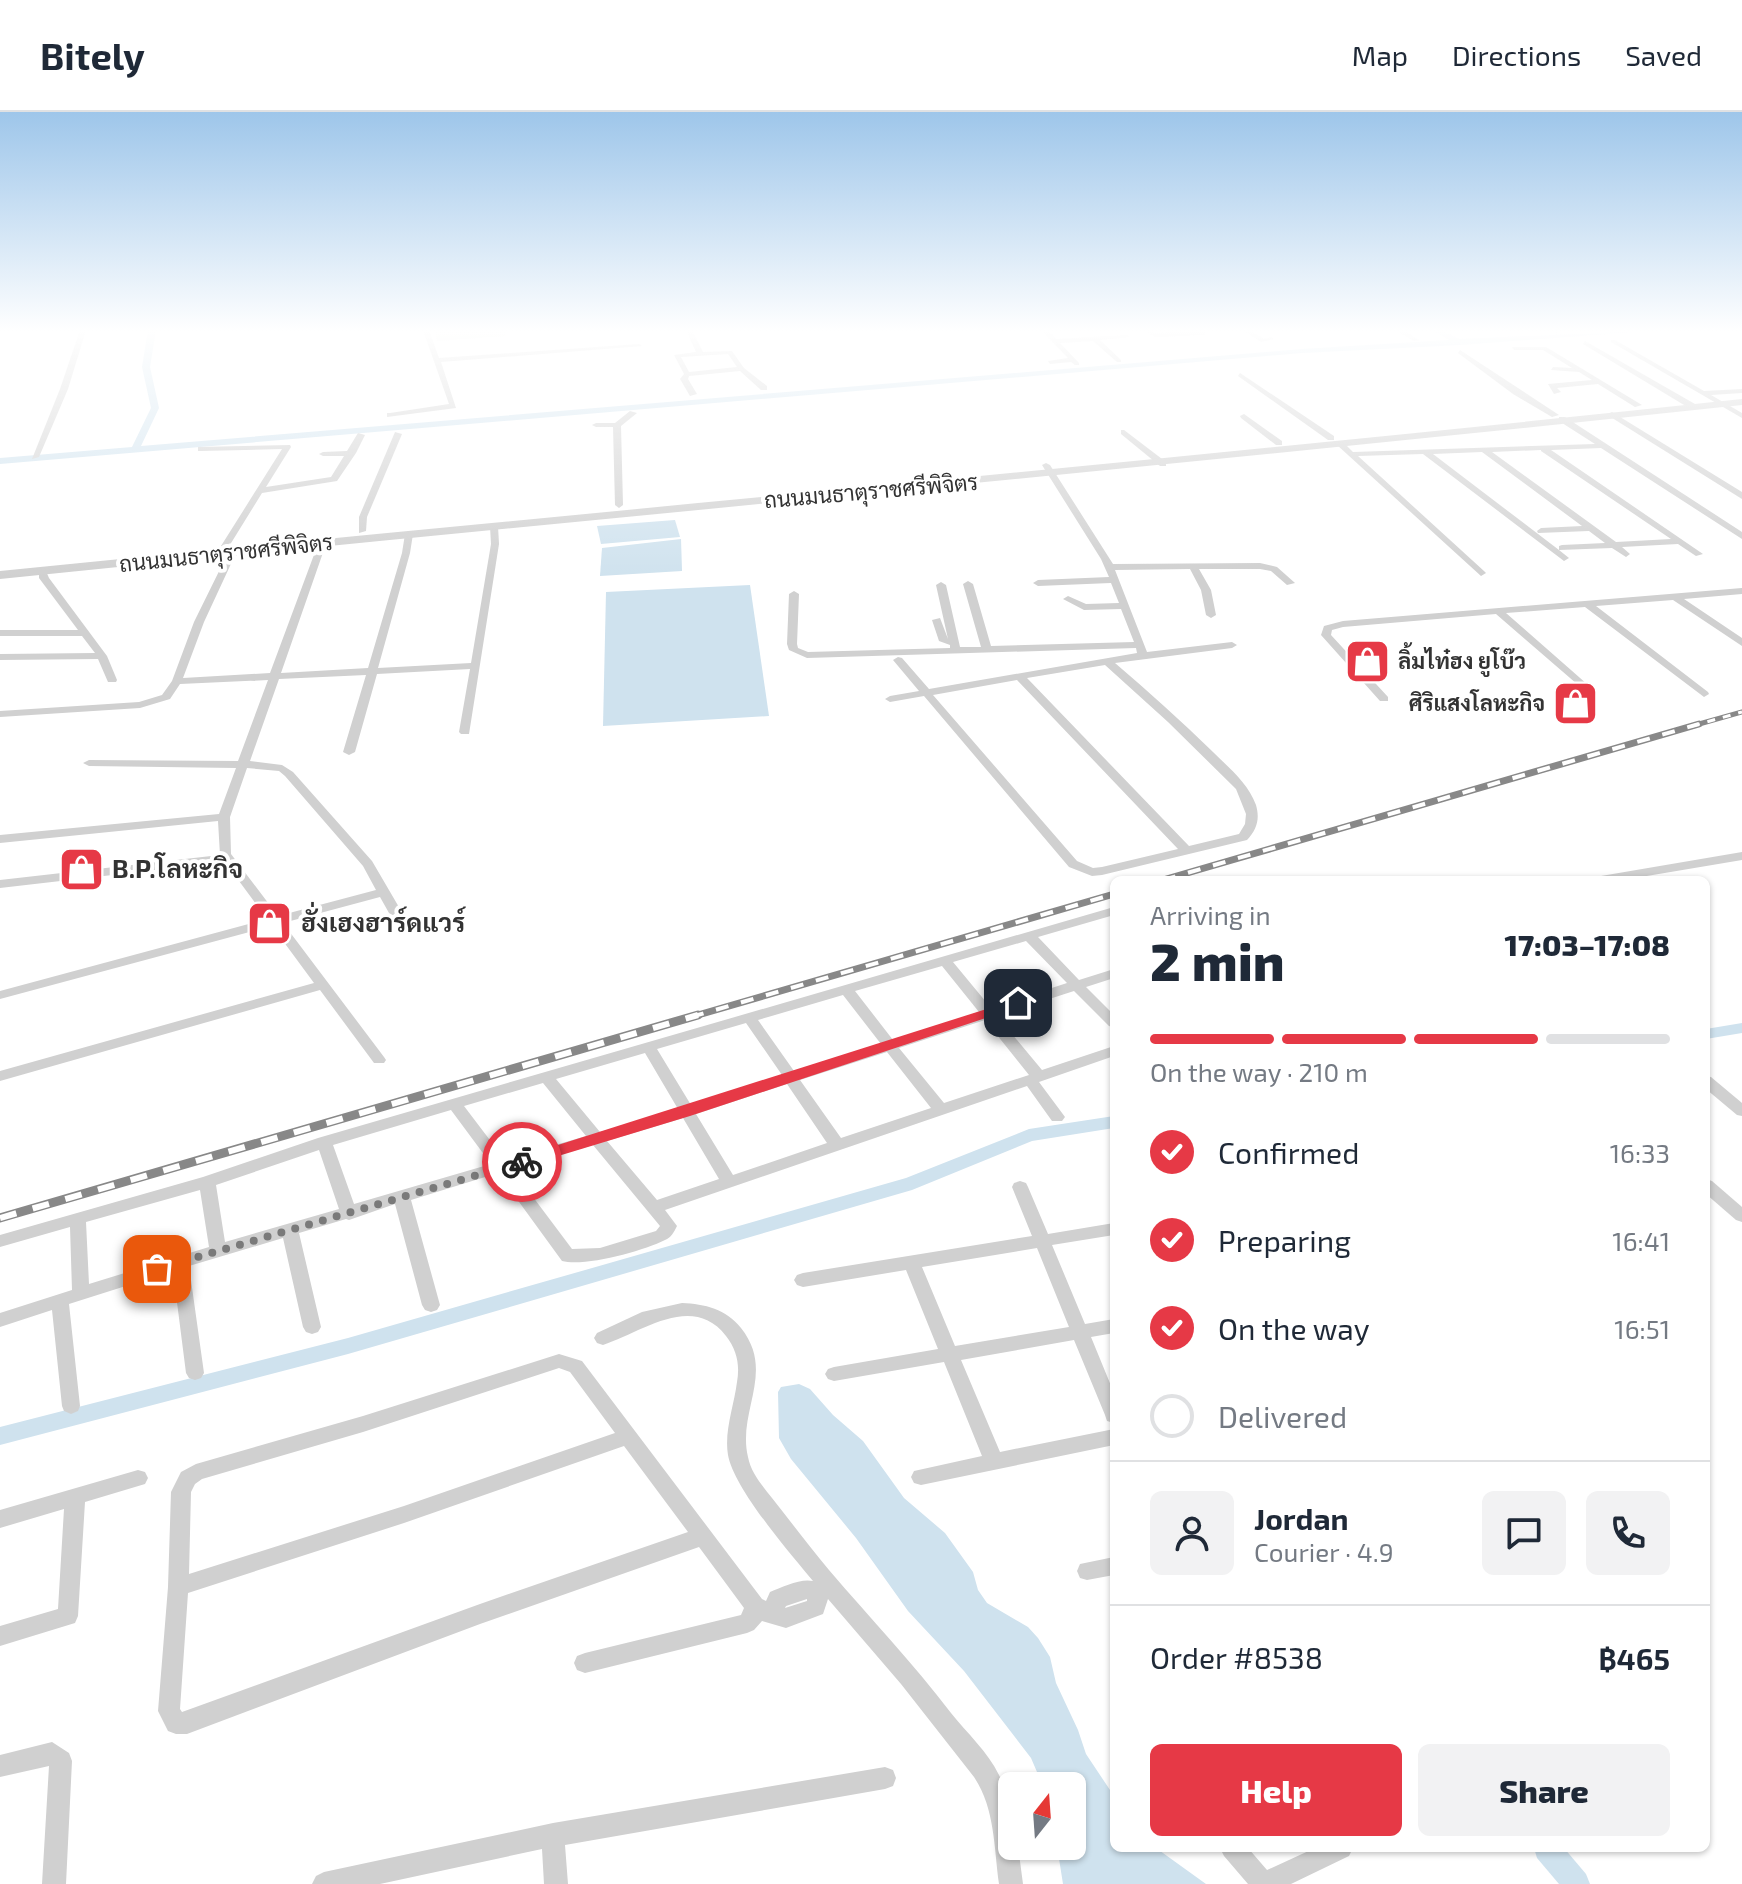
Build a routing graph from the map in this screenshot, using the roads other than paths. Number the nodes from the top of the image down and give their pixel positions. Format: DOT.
graph roads {
  1 [pos="54,413"];
  2 [pos="408,413"];
  3 [pos="633,413"];
  4 [pos="1295,413"];
  5 [pos="1551,413"];
  6 [pos="1592,413"];
  7 [pos="1618,413"];
  8 [pos="1612,414"];
  9 [pos="390,415"];
  10 [pos="1244,416"];
  11 [pos="1558,417"];
  12 [pos="596,425"];
  13 [pos="617,425"];
  14 [pos="1124,432"];
  15 [pos="398,434"];
  16 [pos="361,435"];
  17 [pos="1336,441"];
  18 [pos="1279,443"];
  19 [pos="1603,446"];
  20 [pos="201,449"];
  21 [pos="1484,449"];
  22 [pos="1544,449"];
  23 [pos="1424,451"];
  24 [pos="352,453"];
  25 [pos="36,454"];
  26 [pos="323,454"];
  27 [pos="1352,454"];
  28 [pos="1153,456"];
  29 [pos="1163,464"];
  30 [pos="1050,470"];
  31 [pos="259,491"];
  32 [pos="1742,496"];
  33 [pos="619,505"];
  34 [pos="494,526"];
  35 [pos="1590,528"];
  36 [pos="362,531"];
  37 [pos="1541,531"];
  38 [pos="409,534"];
  39 [pos="1742,536"];
  40 [pos="1679,541"];
  41 [pos="322,544"];
  42 [pos="1614,545"];
  43 [pos="228,549"];
  44 [pos="1626,554"];
  45 [pos="1699,554"];
  46 [pos="0,567"];
  47 [pos="1109,567"];
  48 [pos="1193,567"];
  49 [pos="42,571"];
  50 [pos="1481,573"];
  51 [pos="0,575"];
  52 [pos="1112,580"];
  53 [pos="1038,583"];
  54 [pos="1290,583"];
  55 [pos="968,584"];
  56 [pos="941,585"];
  57 [pos="1742,591"];
  58 [pos="794,594"];
  59 [pos="1674,596"];
  60 [pos="1068,599"];
  61 [pos="1587,604"];
  62 [pos="1122,606"];
  63 [pos="1498,611"];
  64 [pos="1211,615"];
  65 [pos="937,620"];
  66 [pos="0,633"];
  67 [pos="86,633"];
  68 [pos="1742,643"];
  69 [pos="1232,645"];
  70 [pos="955,647"];
  71 [pos="1142,650"];
  72 [pos="987,651"];
  73 [pos="102,656"];
  74 [pos="0,657"];
  75 [pos="898,660"];
  76 [pos="1106,660"];
  77 [pos="474,666"];
  78 [pos="371,672"];
  79 [pos="1019,676"];
  80 [pos="273,677"];
  81 [pos="112,680"];
  82 [pos="177,681"];
  83 [pos="927,692"];
  84 [pos="1592,694"];
  85 [pos="1704,694"];
  86 [pos="890,699"];
  87 [pos="1384,699"];
  88 [pos="0,714"];
  89 [pos="465,732"];
  90 [pos="349,752"];
  91 [pos="89,763"];
  92 [pos="242,765"];
  93 [pos="224,817"];
  94 [pos="0,839"];
  95 [pos="1187,851"];
  96 [pos="1742,856"];
  97 [pos="228,858"];
  98 [pos="1624,876"];
  99 [pos="0,884"];
  100 [pos="382,892"];
  101 [pos="1110,912"];
  102 [pos="273,921"];
  103 [pos="403,926"];
  104 [pos="1029,936"];
  105 [pos="944,960"];
  106 [pos="1110,974"];
  107 [pos="1077,983"];
  108 [pos="322,985"];
  109 [pos="846,990"];
  110 [pos="0,995"];
  111 [pos="988,1013"];
  112 [pos="749,1017"];
  113 [pos="1110,1019"];
  114 [pos="890,1045"];
  115 [pos="649,1048"];
  116 [pos="1110,1055"];
  117 [pos="379,1060"];
  118 [pos="0,1076"];
  119 [pos="790,1077"];
  120 [pos="547,1078"];
  121 [pos="1034,1079"];
  122 [pos="1710,1084"];
  123 [pos="455,1105"];
  124 [pos="940,1109"];
  125 [pos="1742,1111"];
  126 [pos="685,1112"];
  127 [pos="1057,1117"];
  128 [pos="597,1139"];
  129 [pos="324,1142"];
  130 [pos="837,1145"];
  131 [pos="500,1168"];
  132 [pos="207,1182"];
  133 [pos="729,1182"];
  134 [pos="1020,1187"];
  135 [pos="1710,1188"];
  136 [pos="402,1198"];
  137 [pos="653,1208"];
  138 [pos="349,1214"];
  139 [pos="1742,1216"];
  140 [pos="78,1217"];
  141 [pos="1110,1230"];
  142 [pos="290,1231"];
  143 [pos="0,1241"];
  144 [pos="1043,1241"];
  145 [pos="218,1252"];
  146 [pos="180,1263"];
  147 [pos="912,1263"];
  148 [pos="803,1280"];
  149 [pos="81,1294"];
  150 [pos="60,1300"];
  151 [pos="431,1305"];
  152 [pos="0,1320"];
  153 [pos="312,1327"];
  154 [pos="1110,1327"];
  155 [pos="1081,1331"];
  156 [pos="603,1338"];
  157 [pos="949,1352"];
  158 [pos="195,1373"];
  159 [pos="834,1374"];
  160 [pos="1110,1405"];
  161 [pos="71,1406"];
  162 [pos="628,1436"];
  163 [pos="1110,1438"];
  164 [pos="994,1462"];
  165 [pos="921,1477"];
  166 [pos="138,1478"];
  167 [pos="75,1498"];
  168 [pos="0,1519"];
  169 [pos="703,1536"];
  170 [pos="1110,1567"];
  171 [pos="1087,1571"];
  172 [pos="178,1587"];
  173 [pos="824,1590"];
  174 [pos="764,1611"];
  175 [pos="0,1636"];
  176 [pos="585,1663"];
  177 [pos="0,1766"];
  178 [pos="885,1778"];
  179 [pos="553,1835"];
  180 [pos="1236,1852"];
  181 [pos="1332,1852"];
  182 [pos="54,1884"];
  183 [pos="324,1884"];
  184 [pos="556,1884"];
  185 [pos="1011,1884"];
  186 [pos="1264,1884"];
  1 -- 25 [label="street"];
  2 -- 9 [label="street"];
  3 -- 13 [label="street"];
  4 -- 17 [label="street"];
  5 -- 11 [label="street"];
  6 -- 11 [label="street, ถนนมนธาตุราชศรีพิจิตร"];
  7 -- 8 [label="street, ถนนมนธาตุราชศรีพิจิตร"];
  8 -- 11 [label="street, ถนนมนธาตุราชศรีพิจิตร"];
  8 -- 32 [label="street"];
  10 -- 18 [label="street"];
  11 -- 17 [label="street, ถนนมนธาตุราชศรีพิจิตร"];
  11 -- 19 [label="street"];
  12 -- 13 [label="street"];
  13 -- 33 [label="street"];
  14 -- 28 [label="street"];
  15 -- 36 [label="street"];
  16 -- 24 [label="street"];
  17 -- 18 [label="street, ถนนมนธาตุราชศรีพิจิตร"];
  17 -- 27 [label="street"];
  17 -- 29 [label="street, ถนนมนธาตุราชศรีพิจิตร"];
  18 -- 28 [label="street, ถนนมนธาตุราชศรีพิจิตร"];
  19 -- 22 [label="street"];
  19 -- 39 [label="street"];
  20 -- 31 [label="street"];
  21 -- 22 [label="street"];
  21 -- 23 [label="street"];
  21 -- 35 [label="street"];
  22 -- 40 [label="street"];
  23 -- 27 [label="street"];
  23 -- 42 [label="street"];
  24 -- 26 [label="street"];
  24 -- 31 [label="street"];
  27 -- 50 [label="street"];
  28 -- 29 [label="street"];
  28 -- 30 [label="street, ถนนมนธาตุราชศรีพิจิตร"];
  29 -- 30 [label="street, ถนนมนธาตุราชศรีพิจิตร"];
  30 -- 33 [label="street, ถนนมนธาตุราชศรีพิจิตร"];
  30 -- 34 [label="street, ถนนมนธาตุราชศรีพิจิตร"];
  30 -- 47 [label="street"];
  31 -- 43 [label="street"];
  33 -- 36 [label="street, ถนนมนธาตุราชศรีพิจิตร"];
  34 -- 38 [label="street, ถนนมนธาตุราชศรีพิจิตร"];
  34 -- 77 [label="street"];
  35 -- 37 [label="street"];
  35 -- 42 [label="street"];
  36 -- 43 [label="street, ถนนมนธาตุราชศรีพิจิตร"];
  38 -- 41 [label="street, ถนนมนธาตุราชศรีพิจิตร"];
  38 -- 78 [label="street"];
  40 -- 42 [label="street"];
  40 -- 45 [label="street"];
  41 -- 43 [label="street, ถนนมนธาตุราชศรีพิจิตร"];
  41 -- 80 [label="street"];
  42 -- 44 [label="street"];
  43 -- 46 [label="street, ถนนมนธาตุราชศรีพิจิตร"];
  43 -- 49 [label="street, ถนนมนธาตุราชศรีพิจิตร"];
  43 -- 82 [label="street"];
  47 -- 48 [label="street"];
  47 -- 52 [label="street"];
  48 -- 54 [label="street"];
  48 -- 64 [label="street"];
  49 -- 51 [label="street, ถนนมนธาตุราชศรีพิจิตร"];
  49 -- 67 [label="street"];
  52 -- 53 [label="street"];
  52 -- 62 [label="street"];
  55 -- 72 [label="street"];
  56 -- 70 [label="street"];
  57 -- 59 [label="street"];
  58 -- 70 [label="street"];
  59 -- 61 [label="street"];
  59 -- 68 [label="street"];
  60 -- 62 [label="street"];
  61 -- 63 [label="street"];
  61 -- 85 [label="street"];
  62 -- 71 [label="street"];
  63 -- 84 [label="street"];
  63 -- 87 [label="street"];
  65 -- 70 [label="street"];
  66 -- 67 [label="street"];
  67 -- 73 [label="street"];
  69 -- 71 [label="street"];
  70 -- 72 [label="street"];
  71 -- 72 [label="street"];
  71 -- 76 [label="street"];
  73 -- 74 [label="street"];
  73 -- 81 [label="street"];
  75 -- 83 [label="street"];
  76 -- 79 [label="street"];
  76 -- 95 [label="street"];
  77 -- 78 [label="street"];
  77 -- 89 [label="street"];
  78 -- 80 [label="street"];
  78 -- 90 [label="street"];
  79 -- 83 [label="street"];
  79 -- 95 [label="street"];
  80 -- 82 [label="street"];
  80 -- 92 [label="street"];
  82 -- 88 [label="street"];
  83 -- 86 [label="street"];
  83 -- 95 [label="street"];
  91 -- 92 [label="street"];
  92 -- 93 [label="street"];
  92 -- 100 [label="street"];
  93 -- 94 [label="street"];
  93 -- 97 [label="street"];
  96 -- 98 [label="street"];
  97 -- 99 [label="street"];
  97 -- 102 [label="street"];
  100 -- 102 [label="street"];
  100 -- 103 [label="street"];
  101 -- 104 [label="street"];
  102 -- 108 [label="street"];
  102 -- 110 [label="street"];
  104 -- 105 [label="street"];
  104 -- 107 [label="street"];
  105 -- 109 [label="street"];
  105 -- 111 [label="street"];
  106 -- 107 [label="street"];
  107 -- 111 [label="street"];
  107 -- 113 [label="street"];
  108 -- 117 [label="street"];
  108 -- 118 [label="street"];
  109 -- 112 [label="street"];
  109 -- 114 [label="street"];
  111 -- 114 [label="street"];
  111 -- 121 [label="street"];
  112 -- 115 [label="street"];
  112 -- 119 [label="street"];
  114 -- 119 [label="street"];
  114 -- 124 [label="street"];
  115 -- 120 [label="street"];
  115 -- 126 [label="street"];
  116 -- 121 [label="street"];
  119 -- 126 [label="street"];
  119 -- 130 [label="street"];
  120 -- 123 [label="street"];
  120 -- 128 [label="street"];
  121 -- 124 [label="street"];
  121 -- 127 [label="street"];
  122 -- 125 [label="street"];
  123 -- 129 [label="street"];
  123 -- 131 [label="street"];
  124 -- 130 [label="street"];
  126 -- 128 [label="street"];
  126 -- 133 [label="street"];
  128 -- 131 [label="street"];
  128 -- 137 [label="street"];
  129 -- 132 [label="street"];
  129 -- 138 [label="street"];
  130 -- 133 [label="street"];
  131 -- 136 [label="street"];
  131 -- 137 [label="street"];
  132 -- 140 [label="street"];
  132 -- 145 [label="street"];
  133 -- 137 [label="street"];
  134 -- 144 [label="street"];
  135 -- 139 [label="street"];
  136 -- 138 [label="street"];
  136 -- 151 [label="street"];
  138 -- 142 [label="street"];
  140 -- 143 [label="street"];
  140 -- 149 [label="street"];
  141 -- 144 [label="street"];
  142 -- 145 [label="street"];
  142 -- 153 [label="street"];
  144 -- 147 [label="street"];
  144 -- 155 [label="street"];
  145 -- 146 [label="street"];
  146 -- 149 [label="street"];
  146 -- 158 [label="street"];
  147 -- 148 [label="street"];
  147 -- 157 [label="street"];
  149 -- 150 [label="street"];
  150 -- 152 [label="street"];
  150 -- 161 [label="street"];
  154 -- 155 [label="street"];
  155 -- 157 [label="street"];
  155 -- 160 [label="street"];
  156 -- 173 [label="street"];
  157 -- 159 [label="street"];
  157 -- 164 [label="street"];
  162 -- 169 [label="street"];
  162 -- 172 [label="street"];
  162 -- 172 [label="street"];
  163 -- 164 [label="street"];
  164 -- 165 [label="street"];
  166 -- 167 [label="street"];
  167 -- 168 [label="street"];
  167 -- 175 [label="street"];
  169 -- 172 [label="street"];
  169 -- 174 [label="street"];
  170 -- 171 [label="street"];
  173 -- 174 [label="street"];
  173 -- 185 [label="street"];
  174 -- 176 [label="street"];
  177 -- 182 [label="street"];
  178 -- 179 [label="street"];
  179 -- 183 [label="street"];
  179 -- 184 [label="street"];
  180 -- 186 [label="street"];
  181 -- 186 [label="street"];
}
